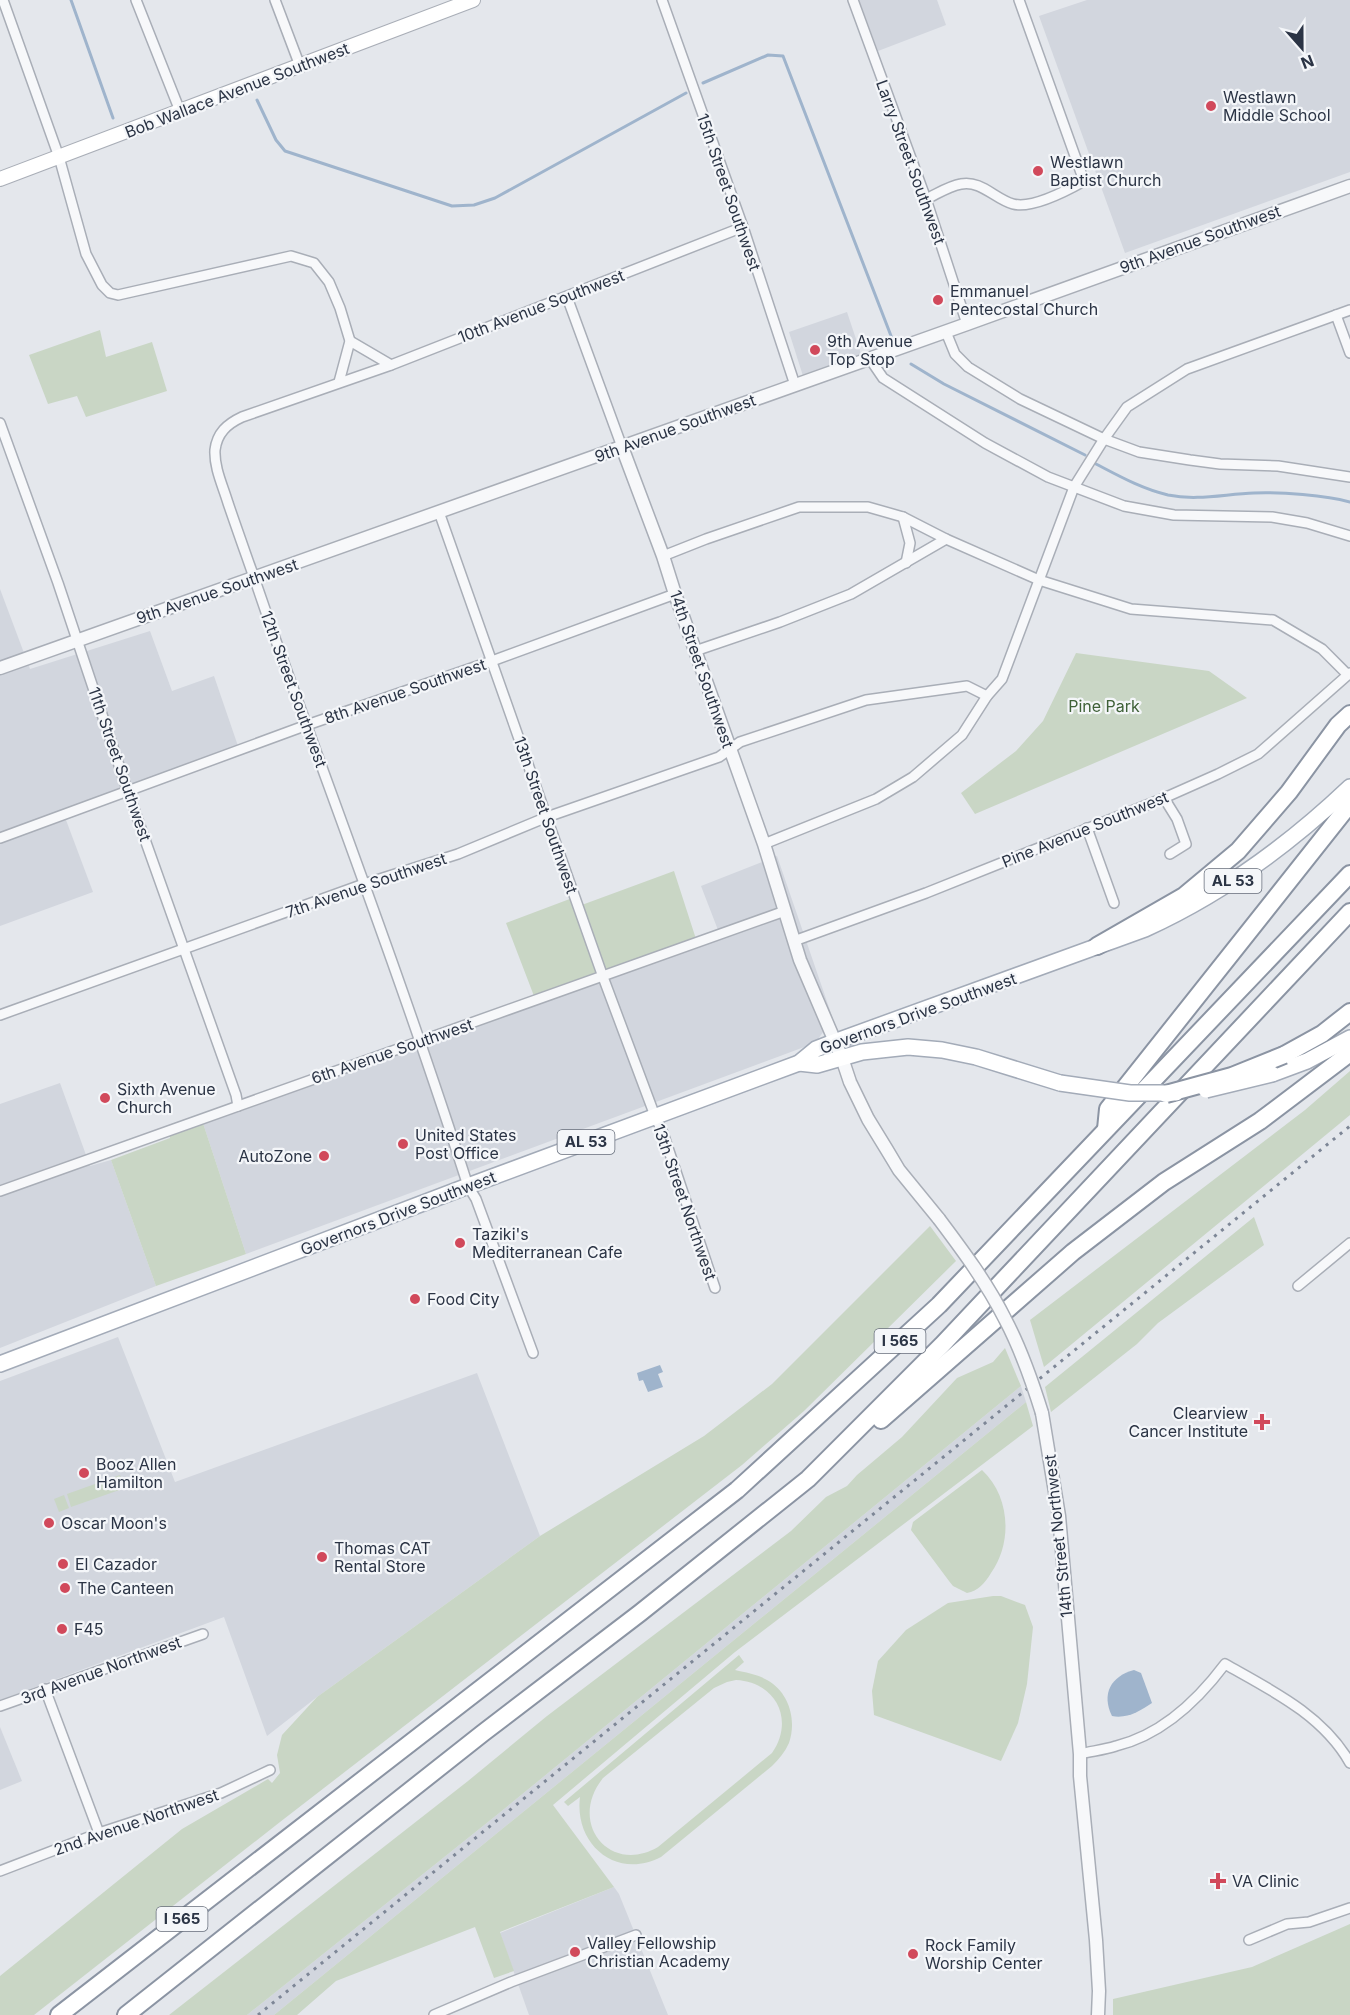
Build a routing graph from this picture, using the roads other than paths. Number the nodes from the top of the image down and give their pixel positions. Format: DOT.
graph roads {
  1 [pos="3,0"];
  2 [pos="136,0"];
  3 [pos="275,0"];
  4 [pos="473,0"];
  5 [pos="662,0"];
  6 [pos="853,0"];
  7 [pos="1019,0"];
  8 [pos="300,66"];
  9 [pos="180,111"];
  10 [pos="59,157"];
  11 [pos="0,179"];
  12 [pos="1350,186"];
  13 [pos="926,199"];
  14 [pos="743,227"];
  15 [pos="567,297"];
  16 [pos="1350,310"];
  17 [pos="1335,315"];
  18 [pos="967,324"];
  19 [pos="946,332"];
  20 [pos="350,341"];
  21 [pos="1350,353"];
  22 [pos="870,359"];
  23 [pos="391,365"];
  24 [pos="339,382"];
  25 [pos="795,385"];
  26 [pos="0,423"];
  27 [pos="1104,439"];
  28 [pos="622,447"];
  29 [pos="1350,477"];
  30 [pos="1074,487"];
  31 [pos="440,512"];
  32 [pos="903,517"];
  33 [pos="1350,536"];
  34 [pos="946,539"];
  35 [pos="663,556"];
  36 [pos="906,562"];
  37 [pos="254,578"];
  38 [pos="1039,580"];
  39 [pos="675,594"];
  40 [pos="77,640"];
  41 [pos="695,651"];
  42 [pos="492,661"];
  43 [pos="0,668"];
  44 [pos="1349,674"];
  45 [pos="987,696"];
  46 [pos="1350,714"];
  47 [pos="307,725"];
  48 [pos="730,749"];
  49 [pos="1350,787"];
  50 [pos="129,792"];
  51 [pos="1164,798"];
  52 [pos="1350,804"];
  53 [pos="547,817"];
  54 [pos="1087,828"];
  55 [pos="0,838"];
  56 [pos="764,844"];
  57 [pos="1170,854"];
  58 [pos="1350,874"];
  59 [pos="364,884"];
  60 [pos="1114,903"];
  61 [pos="785,911"];
  62 [pos="1350,912"];
  63 [pos="794,941"];
  64 [pos="1097,946"];
  65 [pos="184,949"];
  66 [pos="603,977"];
  67 [pos="1350,1012"];
  68 [pos="0,1015"];
  69 [pos="1350,1038"];
  70 [pos="420,1041"];
  71 [pos="834,1042"];
  72 [pos="1350,1053"];
  73 [pos="842,1058"];
  74 [pos="799,1063"];
  75 [pos="1166,1094"];
  76 [pos="238,1106"];
  77 [pos="654,1116"];
  78 [pos="1106,1129"];
  79 [pos="468,1186"];
  80 [pos="0,1191"];
  81 [pos="1350,1243"];
  82 [pos="1298,1287"];
  83 [pos="715,1288"];
  84 [pos="533,1353"];
  85 [pos="0,1364"];
  86 [pos="808,1479"];
  87 [pos="203,1634"];
  88 [pos="45,1689"];
  89 [pos="0,1706"];
  90 [pos="1080,1754"];
  91 [pos="1350,1763"];
  92 [pos="270,1770"];
  93 [pos="99,1833"];
  94 [pos="0,1871"];
  95 [pos="1350,1908"];
  96 [pos="636,1935"];
  97 [pos="1249,1940"];
  98 [pos="451,2012"];
  99 [pos="59,2015"];
  100 [pos="126,2015"];
  101 [pos="434,2015"];
  102 [pos="1098,2015"];
  1 -- 10 [label="street"];
  2 -- 9 [label="street"];
  3 -- 8 [label="street"];
  4 -- 8 [label="main road, Bob Wallace Avenue Southwest"];
  5 -- 14 [label="street, 15th Street Southwest"];
  6 -- 13 [label="street, Larry Street Southwest"];
  7 -- 13 [label="street"];
  8 -- 9 [label="main road, Bob Wallace Avenue Southwest"];
  9 -- 10 [label="main road, Bob Wallace Avenue Southwest"];
  10 -- 11 [label="main road, Bob Wallace Avenue Southwest"];
  10 -- 20 [label="street"];
  12 -- 18 [label="street, 9th Avenue Southwest"];
  13 -- 18 [label="street, Larry Street Southwest"];
  14 -- 15 [label="street, 10th Avenue Southwest"];
  14 -- 25 [label="street, 15th Street Southwest"];
  15 -- 23 [label="street, 10th Avenue Southwest"];
  15 -- 28 [label="street, 14th Street Southwest"];
  16 -- 17 [label="street"];
  17 -- 21 [label="street"];
  17 -- 27 [label="street"];
  18 -- 19 [label="street, 9th Avenue Southwest"];
  19 -- 22 [label="street, 9th Avenue Southwest"];
  19 -- 27 [label="street"];
  20 -- 23 [label="street"];
  20 -- 24 [label="street"];
  22 -- 25 [label="street, 9th Avenue Southwest"];
  22 -- 30 [label="street"];
  23 -- 24 [label="street, 10th Avenue Southwest"];
  24 -- 37 [label="street, 12th Street Southwest"];
  25 -- 28 [label="street, 9th Avenue Southwest"];
  26 -- 40 [label="street, 11th Street Southwest"];
  27 -- 29 [label="street"];
  27 -- 30 [label="street"];
  28 -- 31 [label="street, 9th Avenue Southwest"];
  28 -- 35 [label="street, 14th Street Southwest"];
  30 -- 33 [label="street"];
  30 -- 38 [label="street"];
  31 -- 37 [label="street, 9th Avenue Southwest"];
  31 -- 42 [label="street, 13th Street Southwest"];
  32 -- 34 [label="street"];
  32 -- 35 [label="street"];
  32 -- 36 [label="street"];
  34 -- 36 [label="street"];
  34 -- 38 [label="street"];
  35 -- 39 [label="street, 14th Street Southwest"];
  36 -- 41 [label="street"];
  37 -- 40 [label="street, 9th Avenue Southwest"];
  37 -- 47 [label="street, 12th Street Southwest"];
  38 -- 44 [label="street"];
  38 -- 45 [label="street"];
  39 -- 41 [label="street, 14th Street Southwest"];
  39 -- 42 [label="street, 8th Avenue Southwest"];
  40 -- 43 [label="street, 9th Avenue Southwest"];
  40 -- 50 [label="street, 11th Street Southwest"];
  41 -- 48 [label="street, 14th Street Southwest"];
  42 -- 47 [label="street, 8th Avenue Southwest"];
  42 -- 53 [label="street, 13th Street Southwest"];
  44 -- 51 [label="street, Pine Avenue Southwest"];
  45 -- 48 [label="street, 7th Avenue Southwest"];
  45 -- 56 [label="street"];
  46 -- 64 [label="highway"];
  47 -- 50 [label="street, 8th Avenue Southwest"];
  47 -- 59 [label="street, 12th Street Southwest"];
  48 -- 53 [label="street, 7th Avenue Southwest"];
  48 -- 56 [label="street, 14th Street Southwest"];
  49 -- 64 [label="main road, AL 53"];
  50 -- 55 [label="street, 8th Avenue Southwest"];
  50 -- 65 [label="street, 11th Street Southwest"];
  51 -- 54 [label="street, Pine Avenue Southwest"];
  51 -- 57 [label="street"];
  52 -- 78 [label="highway"];
  53 -- 59 [label="street, 7th Avenue Southwest"];
  53 -- 66 [label="street, 13th Street Southwest"];
  54 -- 60 [label="street"];
  54 -- 63 [label="street, Pine Avenue Southwest"];
  56 -- 61 [label="street, 14th Street Southwest"];
  58 -- 78 [label="highway, I 565"];
  59 -- 65 [label="street, 7th Avenue Southwest"];
  59 -- 70 [label="street, 12th Street Southwest"];
  61 -- 63 [label="street, 14th Street Southwest"];
  61 -- 66 [label="street, 6th Avenue Southwest"];
  62 -- 86 [label="highway, I 565"];
  63 -- 71 [label="street, 14th Street Southwest"];
  64 -- 71 [label="main road, Governors Drive Southwest / AL 53"];
  65 -- 68 [label="street, 7th Avenue Southwest"];
  65 -- 76 [label="street, 11th Street Southwest"];
  66 -- 70 [label="street, 6th Avenue Southwest"];
  66 -- 77 [label="street, 13th Street Southwest"];
  67 -- 75 [label="highway, bridge"];
  69 -- 75 [label="main road, AL 53, bridge"];
  70 -- 76 [label="street, 6th Avenue Southwest"];
  70 -- 79 [label="street, 12th Street Southwest"];
  71 -- 73 [label="street, 14th Street Northwest"];
  71 -- 74 [label="main road, Governors Drive Southwest / AL 53"];
  72 -- 86 [label="highway"];
  73 -- 74 [label="main road, AL 53"];
  73 -- 75 [label="main road, AL 53, bridge"];
  73 -- 90 [label="street, 14th Street Northwest, bridge"];
  74 -- 77 [label="main road, Governors Drive Southwest / AL 53"];
  76 -- 80 [label="street, 6th Avenue Southwest"];
  77 -- 79 [label="main road, Governors Drive Southwest / AL 53"];
  77 -- 83 [label="street, 13th Street Northwest"];
  78 -- 99 [label="highway, I 565"];
  79 -- 84 [label="street, 12th Street Southwest"];
  79 -- 85 [label="main road, Governors Drive Southwest / AL 53"];
  81 -- 82 [label="street"];
  86 -- 100 [label="highway, I 565"];
  87 -- 88 [label="street, 3rd Avenue Northwest"];
  88 -- 89 [label="street, 3rd Avenue Northwest"];
  88 -- 93 [label="street"];
  90 -- 91 [label="street"];
  90 -- 102 [label="street, 14th Street Northwest"];
  92 -- 93 [label="street, 2nd Avenue Northwest"];
  93 -- 94 [label="street, 2nd Avenue Northwest"];
  95 -- 97 [label="street"];
  96 -- 98 [label="street"];
  98 -- 101 [label="street"];
}
